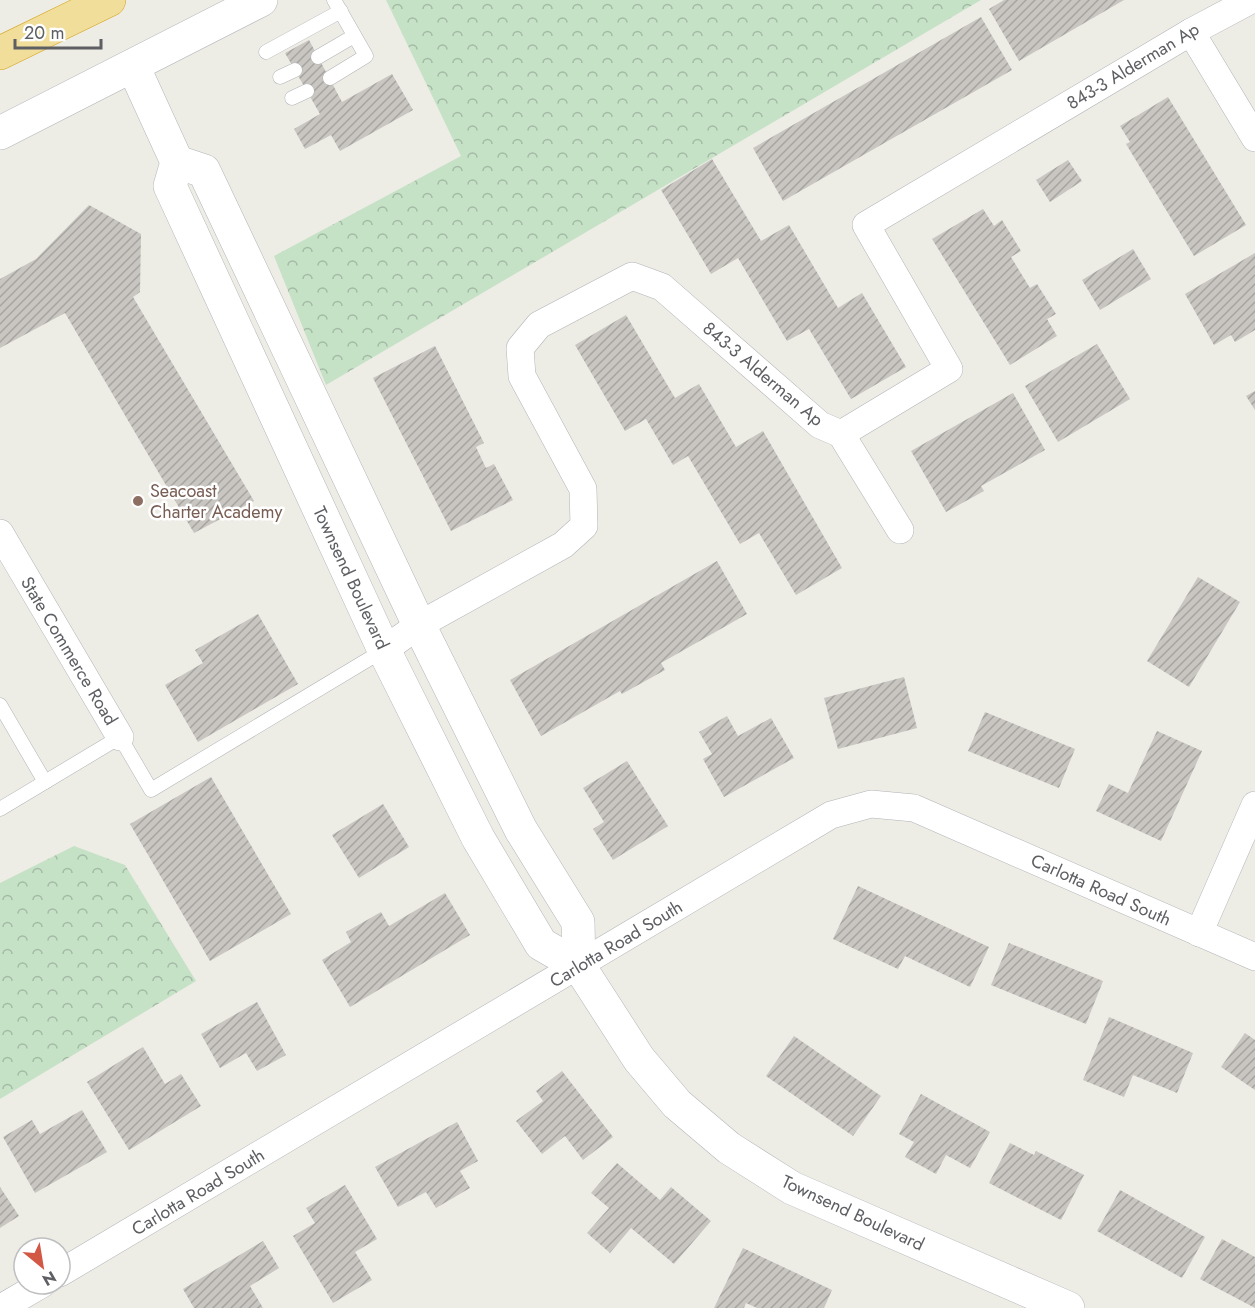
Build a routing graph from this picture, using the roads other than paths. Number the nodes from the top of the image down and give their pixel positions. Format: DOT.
graph roads {
  1 [pos="109,0"];
  2 [pos="261,0"];
  3 [pos="1251,0"];
  4 [pos="338,6"];
  5 [pos="1191,32"];
  6 [pos="354,36"];
  7 [pos="266,52"];
  8 [pos="0,53"];
  9 [pos="318,57"];
  10 [pos="133,66"];
  11 [pos="295,70"];
  12 [pos="280,77"];
  13 [pos="330,78"];
  14 [pos="307,91"];
  15 [pos="292,98"];
  16 [pos="0,133"];
  17 [pos="1255,138"];
  18 [pos="177,162"];
  19 [pos="841,434"];
  20 [pos="900,530"];
  21 [pos="0,533"];
  22 [pos="419,625"];
  23 [pos="384,650"];
  24 [pos="0,705"];
  25 [pos="120,737"];
  26 [pos="45,782"];
  27 [pos="1255,805"];
  28 [pos="0,809"];
  29 [pos="1199,933"];
  30 [pos="1255,957"];
  31 [pos="579,966"];
  32 [pos="72,1266"];
  33 [pos="22,1296"];
  34 [pos="2,1308"];
  35 [pos="1068,1308"];
  1 -- 8 [label="highway"];
  2 -- 10 [label="street"];
  3 -- 5 [label="street, 843-3 Alderman Ap"];
  4 -- 6 [label="lane"];
  4 -- 7 [label="lane"];
  5 -- 17 [label="street"];
  5 -- 19 [label="street, 843-3 Alderman Ap"];
  6 -- 9 [label="lane"];
  6 -- 13 [label="lane"];
  10 -- 16 [label="street"];
  10 -- 18 [label="street"];
  11 -- 12 [label="lane"];
  14 -- 15 [label="lane"];
  18 -- 22 [label="street"];
  18 -- 23 [label="street, Townsend Boulevard"];
  19 -- 20 [label="street"];
  19 -- 22 [label="street, 843-3 Alderman Ap"];
  21 -- 25 [label="street, State Commerce Road"];
  22 -- 23 [label="street, 843-3 Alderman Ap"];
  22 -- 31 [label="street"];
  23 -- 25 [label="lane"];
  23 -- 31 [label="street, Townsend Boulevard"];
  24 -- 26 [label="lane"];
  25 -- 26 [label="lane"];
  26 -- 28 [label="lane"];
  27 -- 29 [label="street"];
  29 -- 30 [label="street, Carlotta Road South"];
  29 -- 31 [label="street, Carlotta Road South"];
  31 -- 32 [label="street, Carlotta Road South"];
  31 -- 35 [label="street, Townsend Boulevard"];
  33 -- 34 [label="street"];
}
